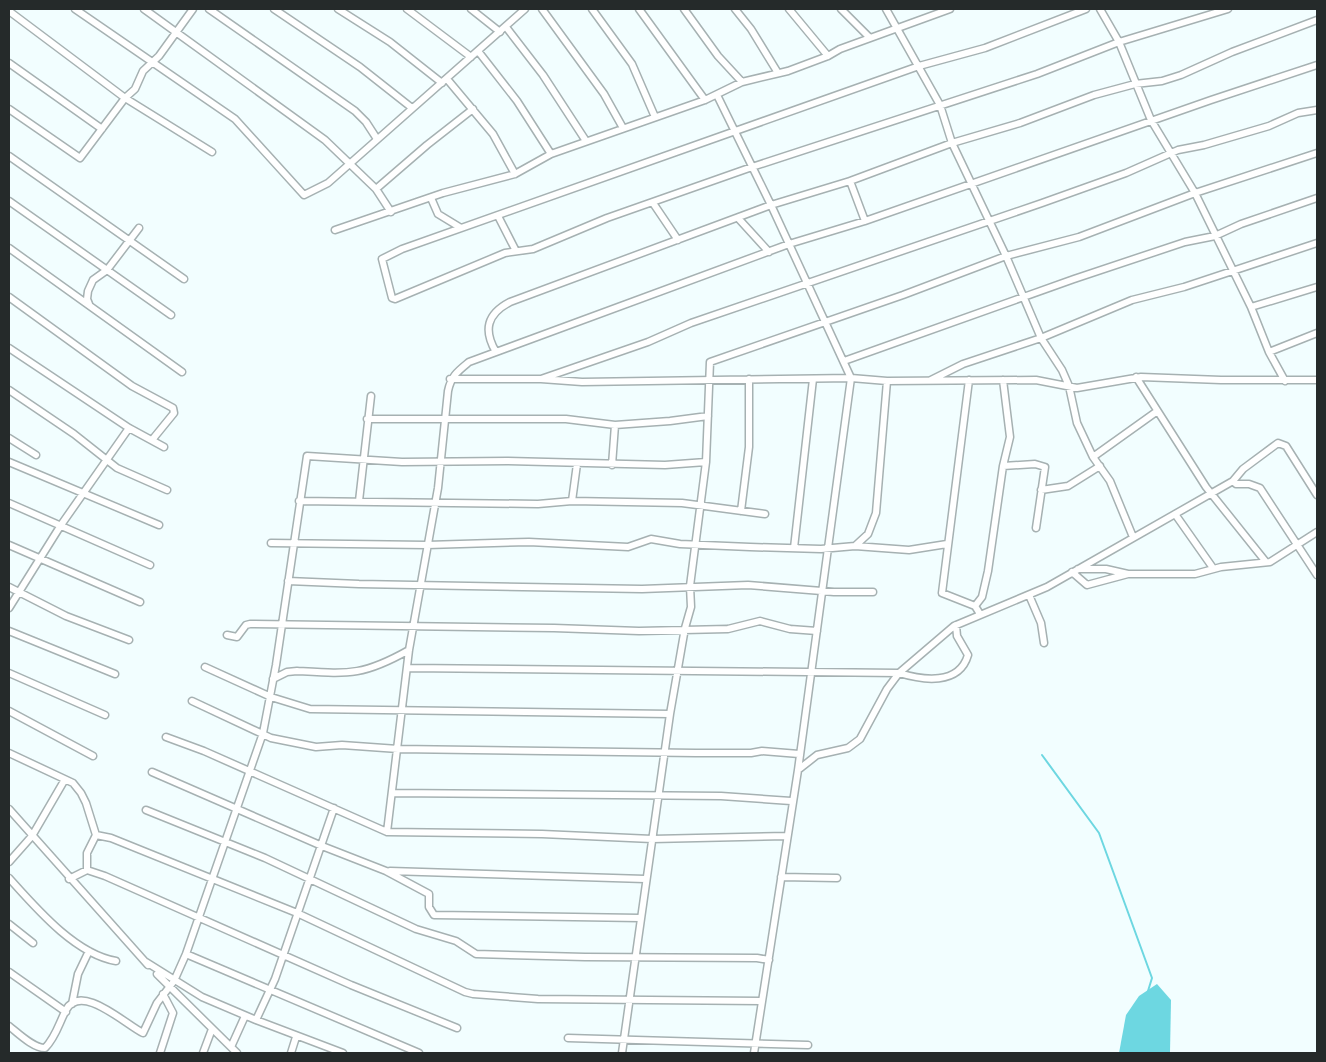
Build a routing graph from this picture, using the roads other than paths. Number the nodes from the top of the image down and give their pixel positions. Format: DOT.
graph roads {
  1 [pos="75,9"];
  2 [pos="144,9"];
  3 [pos="193,9"];
  4 [pos="209,9"];
  5 [pos="274,9"];
  6 [pos="338,9"];
  7 [pos="407,9"];
  8 [pos="471,9"];
  9 [pos="524,9"];
  10 [pos="542,9"];
  11 [pos="592,9"];
  12 [pos="639,9"];
  13 [pos="684,9"];
  14 [pos="734,9"];
  15 [pos="841,9"];
  16 [pos="886,9"];
  17 [pos="950,9"];
  18 [pos="1086,9"];
  19 [pos="1100,9"];
  20 [pos="1228,9"];
  21 [pos="792,10"];
  22 [pos="941,10"];
  23 [pos="9,11"];
  24 [pos="1317,20"];
  25 [pos="506,27"];
  26 [pos="897,27"];
  27 [pos="177,32"];
  28 [pos="500,32"];
  29 [pos="870,38"];
  30 [pos="1118,42"];
  31 [pos="478,52"];
  32 [pos="828,56"];
  33 [pos="471,57"];
  34 [pos="153,62"];
  35 [pos="9,63"];
  36 [pos="918,66"];
  37 [pos="1317,66"];
  38 [pos="778,73"];
  39 [pos="444,81"];
  40 [pos="742,82"];
  41 [pos="1135,84"];
  42 [pos="717,95"];
  43 [pos="125,98"];
  44 [pos="705,100"];
  45 [pos="940,105"];
  46 [pos="412,108"];
  47 [pos="9,109"];
  48 [pos="473,109"];
  49 [pos="1317,110"];
  50 [pos="656,117"];
  51 [pos="1151,120"];
  52 [pos="623,128"];
  53 [pos="102,129"];
  54 [pos="734,131"];
  55 [pos="377,139"];
  56 [pos="586,141"];
  57 [pos="952,143"];
  58 [pos="212,152"];
  59 [pos="1317,153"];
  60 [pos="551,154"];
  61 [pos="1173,154"];
  62 [pos="9,156"];
  63 [pos="350,163"];
  64 [pos="752,168"];
  65 [pos="515,174"];
  66 [pos="850,181"];
  67 [pos="973,183"];
  68 [pos="376,188"];
  69 [pos="1195,193"];
  70 [pos="431,198"];
  71 [pos="1317,198"];
  72 [pos="9,202"];
  73 [pos="653,203"];
  74 [pos="772,205"];
  75 [pos="391,212"];
  76 [pos="498,216"];
  77 [pos="738,218"];
  78 [pos="865,220"];
  79 [pos="989,220"];
  80 [pos="139,228"];
  81 [pos="461,228"];
  82 [pos="335,230"];
  83 [pos="1215,236"];
  84 [pos="130,239"];
  85 [pos="678,240"];
  86 [pos="1317,243"];
  87 [pos="789,244"];
  88 [pos="9,248"];
  89 [pos="516,251"];
  90 [pos="769,252"];
  91 [pos="1006,256"];
  92 [pos="107,270"];
  93 [pos="1233,270"];
  94 [pos="184,279"];
  95 [pos="806,283"];
  96 [pos="1317,287"];
  97 [pos="9,297"];
  98 [pos="1023,297"];
  99 [pos="89,305"];
  100 [pos="1251,308"];
  101 [pos="171,315"];
  102 [pos="824,321"];
  103 [pos="1317,333"];
  104 [pos="1041,338"];
  105 [pos="9,348"];
  106 [pos="496,352"];
  107 [pos="1269,352"];
  108 [pos="844,361"];
  109 [pos="182,372"];
  110 [pos="1136,377"];
  111 [pos="813,378"];
  112 [pos="851,378"];
  113 [pos="450,379"];
  114 [pos="541,379"];
  115 [pos="749,379"];
  116 [pos="1317,379"];
  117 [pos="711,380"];
  118 [pos="969,380"];
  119 [pos="1004,380"];
  120 [pos="887,381"];
  121 [pos="930,381"];
  122 [pos="1285,381"];
  123 [pos="1069,386"];
  124 [pos="9,390"];
  125 [pos="371,396"];
  126 [pos="1156,412"];
  127 [pos="708,416"];
  128 [pos="367,419"];
  129 [pos="447,420"];
  130 [pos="615,425"];
  131 [pos="129,428"];
  132 [pos="9,438"];
  133 [pos="152,440"];
  134 [pos="164,447"];
  135 [pos="36,456"];
  136 [pos="1093,456"];
  137 [pos="106,459"];
  138 [pos="362,461"];
  139 [pos="9,462"];
  140 [pos="440,462"];
  141 [pos="706,462"];
  142 [pos="577,464"];
  143 [pos="612,465"];
  144 [pos="1003,466"];
  145 [pos="1100,466"];
  146 [pos="1233,481"];
  147 [pos="167,490"];
  148 [pos="1041,490"];
  149 [pos="1212,492"];
  150 [pos="84,493"];
  151 [pos="1317,496"];
  152 [pos="299,501"];
  153 [pos="436,501"];
  154 [pos="572,501"];
  155 [pos="359,502"];
  156 [pos="9,503"];
  157 [pos="701,507"];
  158 [pos="740,511"];
  159 [pos="764,514"];
  160 [pos="1175,514"];
  161 [pos="61,525"];
  162 [pos="159,525"];
  163 [pos="1036,528"];
  164 [pos="1317,532"];
  165 [pos="1133,537"];
  166 [pos="271,543"];
  167 [pos="293,543"];
  168 [pos="9,544"];
  169 [pos="947,544"];
  170 [pos="426,545"];
  171 [pos="696,545"];
  172 [pos="855,546"];
  173 [pos="1297,546"];
  174 [pos="794,548"];
  175 [pos="828,549"];
  176 [pos="39,560"];
  177 [pos="1266,562"];
  178 [pos="150,565"];
  179 [pos="1213,568"];
  180 [pos="1075,571"];
  181 [pos="1128,574"];
  182 [pos="1317,575"];
  183 [pos="288,581"];
  184 [pos="421,586"];
  185 [pos="690,586"];
  186 [pos="9,587"];
  187 [pos="823,590"];
  188 [pos="19,592"];
  189 [pos="873,592"];
  190 [pos="1029,596"];
  191 [pos="140,602"];
  192 [pos="976,606"];
  193 [pos="9,608"];
  194 [pos="980,614"];
  195 [pos="282,625"];
  196 [pos="956,625"];
  197 [pos="413,627"];
  198 [pos="685,628"];
  199 [pos="817,630"];
  200 [pos="9,631"];
  201 [pos="228,635"];
  202 [pos="129,640"];
  203 [pos="1044,643"];
  204 [pos="409,650"];
  205 [pos="205,667"];
  206 [pos="408,668"];
  207 [pos="680,669"];
  208 [pos="811,670"];
  209 [pos="9,673"];
  210 [pos="899,673"];
  211 [pos="114,674"];
  212 [pos="273,679"];
  213 [pos="270,697"];
  214 [pos="192,701"];
  215 [pos="403,709"];
  216 [pos="9,710"];
  217 [pos="670,714"];
  218 [pos="105,715"];
  219 [pos="263,734"];
  220 [pos="166,737"];
  221 [pos="398,750"];
  222 [pos="667,752"];
  223 [pos="9,754"];
  224 [pos="799,754"];
  225 [pos="93,756"];
  226 [pos="798,770"];
  227 [pos="152,772"];
  228 [pos="250,772"];
  229 [pos="64,781"];
  230 [pos="392,793"];
  231 [pos="660,794"];
  232 [pos="791,801"];
  233 [pos="334,808"];
  234 [pos="9,809"];
  235 [pos="238,809"];
  236 [pos="146,810"];
  237 [pos="387,832"];
  238 [pos="96,835"];
  239 [pos="32,836"];
  240 [pos="787,836"];
  241 [pos="652,839"];
  242 [pos="227,842"];
  243 [pos="322,846"];
  244 [pos="9,862"];
  245 [pos="87,870"];
  246 [pos="386,871"];
  247 [pos="781,877"];
  248 [pos="9,878"];
  249 [pos="837,878"];
  250 [pos="69,879"];
  251 [pos="645,879"];
  252 [pos="213,880"];
  253 [pos="310,881"];
  254 [pos="297,913"];
  255 [pos="200,916"];
  256 [pos="640,918"];
  257 [pos="9,924"];
  258 [pos="33,943"];
  259 [pos="89,951"];
  260 [pos="284,953"];
  261 [pos="186,954"];
  262 [pos="637,958"];
  263 [pos="769,960"];
  264 [pos="116,961"];
  265 [pos="9,972"];
  266 [pos="172,984"];
  267 [pos="271,990"];
  268 [pos="163,994"];
  269 [pos="629,1001"];
  270 [pos="761,1001"];
  271 [pos="72,1004"];
  272 [pos="66,1012"];
  273 [pos="245,1016"];
  274 [pos="256,1020"];
  275 [pos="9,1026"];
  276 [pos="457,1028"];
  277 [pos="212,1029"];
  278 [pos="296,1037"];
  279 [pos="568,1038"];
  280 [pos="624,1039"];
  281 [pos="754,1045"];
  282 [pos="808,1045"];
  283 [pos="231,1047"];
  284 [pos="160,1053"];
  285 [pos="203,1053"];
  286 [pos="237,1053"];
  287 [pos="291,1053"];
  288 [pos="343,1053"];
  289 [pos="419,1053"];
  290 [pos="622,1053"];
  291 [pos="754,1053"];
  1 -- 34 [label="street"];
  2 -- 27 [label="street"];
  3 -- 27 [label="street"];
  4 -- 55 [label="street"];
  5 -- 46 [label="street"];
  6 -- 39 [label="street"];
  7 -- 33 [label="street"];
  8 -- 28 [label="street"];
  9 -- 25 [label="street"];
  10 -- 52 [label="street"];
  11 -- 50 [label="street"];
  12 -- 44 [label="street"];
  13 -- 40 [label="street"];
  14 -- 38 [label="street"];
  15 -- 29 [label="street"];
  16 -- 26 [label="street"];
  17 -- 22 [label="street"];
  18 -- 36 [label="street"];
  19 -- 30 [label="street"];
  20 -- 30 [label="street"];
  21 -- 32 [label="street"];
  22 -- 26 [label="street"];
  23 -- 43 [label="street"];
  24 -- 41 [label="street"];
  25 -- 28 [label="street"];
  25 -- 56 [label="street"];
  26 -- 29 [label="street"];
  26 -- 36 [label="street"];
  27 -- 34 [label="street"];
  27 -- 63 [label="street"];
  28 -- 31 [label="street"];
  29 -- 32 [label="street"];
  30 -- 41 [label="street"];
  30 -- 45 [label="street"];
  31 -- 33 [label="street"];
  31 -- 60 [label="street"];
  32 -- 38 [label="street"];
  33 -- 39 [label="street"];
  34 -- 43 [label="street"];
  34 -- 63 [label="street"];
  35 -- 53 [label="street"];
  36 -- 45 [label="street"];
  36 -- 54 [label="street"];
  37 -- 51 [label="street"];
  38 -- 40 [label="street"];
  39 -- 46 [label="street"];
  39 -- 48 [label="street"];
  40 -- 42 [label="street"];
  41 -- 51 [label="street"];
  41 -- 57 [label="street"];
  42 -- 44 [label="street"];
  42 -- 54 [label="street"];
  43 -- 53 [label="street"];
  43 -- 58 [label="street"];
  44 -- 50 [label="street"];
  45 -- 57 [label="street"];
  45 -- 64 [label="street"];
  46 -- 55 [label="street"];
  47 -- 53 [label="street"];
  48 -- 65 [label="street"];
  48 -- 68 [label="street"];
  49 -- 61 [label="street"];
  50 -- 52 [label="street"];
  51 -- 61 [label="street"];
  51 -- 67 [label="street"];
  52 -- 56 [label="street"];
  54 -- 64 [label="street"];
  54 -- 76 [label="street"];
  55 -- 63 [label="street"];
  56 -- 60 [label="street"];
  57 -- 66 [label="street"];
  57 -- 67 [label="street"];
  59 -- 69 [label="street"];
  60 -- 65 [label="street"];
  61 -- 69 [label="street"];
  61 -- 79 [label="street"];
  62 -- 84 [label="street"];
  63 -- 68 [label="street"];
  64 -- 73 [label="street"];
  64 -- 74 [label="street"];
  65 -- 70 [label="street"];
  66 -- 74 [label="street"];
  66 -- 78 [label="street"];
  67 -- 78 [label="street"];
  67 -- 79 [label="street"];
  68 -- 75 [label="street"];
  69 -- 83 [label="street"];
  69 -- 91 [label="street"];
  70 -- 75 [label="street"];
  70 -- 81 [label="street"];
  71 -- 83 [label="street"];
  72 -- 92 [label="street"];
  73 -- 85 [label="street"];
  73 -- 89 [label="street"];
  74 -- 77 [label="street"];
  74 -- 87 [label="street"];
  75 -- 82 [label="street"];
  76 -- 81 [label="street"];
  76 -- 89 [label="street"];
  77 -- 85 [label="street"];
  77 -- 90 [label="street"];
  78 -- 87 [label="street"];
  79 -- 91 [label="street"];
  79 -- 95 [label="street"];
  80 -- 84 [label="street"];
  81 -- 89 [label="street"];
  83 -- 93 [label="street"];
  83 -- 98 [label="street"];
  84 -- 92 [label="street"];
  84 -- 94 [label="street"];
  85 -- 106 [label="street"];
  86 -- 93 [label="street"];
  87 -- 90 [label="street"];
  87 -- 95 [label="street"];
  88 -- 99 [label="street"];
  90 -- 106 [label="street"];
  91 -- 98 [label="street"];
  91 -- 102 [label="street"];
  92 -- 99 [label="street"];
  92 -- 101 [label="street"];
  93 -- 100 [label="street"];
  93 -- 104 [label="street"];
  95 -- 102 [label="street"];
  95 -- 114 [label="street"];
  96 -- 100 [label="street"];
  97 -- 133 [label="street"];
  98 -- 104 [label="street"];
  98 -- 108 [label="street"];
  99 -- 109 [label="street"];
  100 -- 107 [label="street"];
  102 -- 108 [label="street"];
  102 -- 117 [label="street"];
  103 -- 107 [label="street"];
  104 -- 121 [label="street"];
  104 -- 123 [label="street"];
  105 -- 131 [label="street"];
  106 -- 113 [label="street"];
  107 -- 122 [label="street"];
  108 -- 112 [label="street"];
  110 -- 122 [label="street"];
  110 -- 123 [label="street"];
  110 -- 126 [label="street"];
  111 -- 112 [label="street"];
  111 -- 115 [label="street"];
  111 -- 174 [label="street"];
  112 -- 120 [label="street"];
  112 -- 175 [label="street"];
  113 -- 114 [label="street"];
  113 -- 129 [label="street"];
  114 -- 117 [label="street"];
  115 -- 117 [label="street"];
  115 -- 158 [label="street"];
  116 -- 122 [label="street"];
  117 -- 127 [label="street"];
  118 -- 119 [label="street"];
  118 -- 121 [label="street"];
  118 -- 169 [label="street"];
  119 -- 123 [label="street"];
  119 -- 144 [label="street"];
  120 -- 121 [label="street"];
  120 -- 172 [label="street"];
  123 -- 136 [label="street"];
  124 -- 137 [label="street"];
  125 -- 128 [label="street"];
  126 -- 136 [label="street"];
  126 -- 149 [label="street"];
  127 -- 130 [label="street"];
  127 -- 141 [label="street"];
  128 -- 129 [label="street"];
  128 -- 138 [label="street"];
  129 -- 130 [label="street"];
  129 -- 140 [label="street"];
  130 -- 143 [label="street"];
  131 -- 133 [label="street"];
  131 -- 137 [label="street"];
  132 -- 135 [label="street"];
  133 -- 134 [label="street"];
  136 -- 145 [label="street"];
  137 -- 147 [label="street"];
  137 -- 150 [label="street"];
  138 -- 140 [label="street"];
  138 -- 152 [label="street"];
  138 -- 155 [label="street"];
  139 -- 150 [label="street"];
  140 -- 142 [label="street"];
  140 -- 153 [label="street"];
  141 -- 143 [label="street"];
  141 -- 157 [label="street"];
  142 -- 143 [label="street"];
  142 -- 154 [label="street"];
  144 -- 148 [label="street"];
  144 -- 192 [label="street"];
  145 -- 148 [label="street"];
  145 -- 165 [label="street"];
  146 -- 149 [label="street"];
  146 -- 151 [label="street"];
  146 -- 173 [label="street"];
  148 -- 163 [label="street"];
  149 -- 160 [label="street"];
  149 -- 177 [label="street"];
  150 -- 161 [label="street"];
  150 -- 162 [label="street"];
  152 -- 155 [label="street"];
  152 -- 167 [label="street"];
  153 -- 154 [label="street"];
  153 -- 155 [label="street"];
  153 -- 170 [label="street"];
  154 -- 157 [label="street"];
  156 -- 161 [label="street"];
  157 -- 158 [label="street"];
  157 -- 171 [label="street"];
  158 -- 159 [label="street"];
  160 -- 165 [label="street"];
  160 -- 179 [label="street"];
  161 -- 176 [label="street"];
  161 -- 178 [label="street"];
  164 -- 173 [label="street"];
  165 -- 180 [label="street"];
  166 -- 167 [label="street"];
  167 -- 170 [label="street"];
  167 -- 183 [label="street"];
  168 -- 176 [label="street"];
  169 -- 172 [label="street"];
  169 -- 192 [label="street"];
  170 -- 171 [label="street"];
  170 -- 184 [label="street"];
  171 -- 174 [label="street"];
  171 -- 185 [label="street"];
  172 -- 175 [label="street"];
  173 -- 177 [label="street"];
  173 -- 182 [label="street"];
  174 -- 175 [label="street"];
  175 -- 187 [label="street"];
  176 -- 188 [label="street"];
  176 -- 191 [label="street"];
  177 -- 179 [label="street"];
  179 -- 181 [label="street"];
  180 -- 181 [label="street"];
  180 -- 181 [label="street"];
  180 -- 190 [label="street"];
  183 -- 184 [label="street"];
  183 -- 195 [label="street"];
  184 -- 185 [label="street"];
  184 -- 197 [label="street"];
  185 -- 187 [label="street"];
  185 -- 198 [label="street"];
  186 -- 188 [label="street"];
  187 -- 189 [label="street"];
  187 -- 199 [label="street"];
  188 -- 193 [label="street"];
  188 -- 202 [label="street"];
  190 -- 194 [label="street"];
  190 -- 203 [label="street"];
  192 -- 194 [label="street"];
  194 -- 196 [label="street"];
  195 -- 197 [label="street"];
  195 -- 201 [label="street"];
  195 -- 212 [label="street"];
  196 -- 210 [label="street"];
  196 -- 210 [label="street"];
  197 -- 198 [label="street"];
  197 -- 204 [label="street"];
  198 -- 199 [label="street"];
  198 -- 207 [label="street"];
  199 -- 208 [label="street"];
  200 -- 211 [label="street"];
  204 -- 206 [label="street"];
  204 -- 212 [label="street"];
  205 -- 213 [label="street"];
  206 -- 207 [label="street"];
  206 -- 215 [label="street"];
  207 -- 208 [label="street"];
  207 -- 217 [label="street"];
  208 -- 210 [label="street"];
  208 -- 224 [label="street"];
  209 -- 218 [label="street"];
  210 -- 226 [label="street"];
  212 -- 213 [label="street"];
  213 -- 215 [label="street"];
  213 -- 219 [label="street"];
  214 -- 219 [label="street"];
  215 -- 217 [label="street"];
  215 -- 221 [label="street"];
  216 -- 225 [label="street"];
  217 -- 222 [label="street"];
  219 -- 221 [label="street"];
  219 -- 228 [label="street"];
  220 -- 228 [label="street"];
  221 -- 222 [label="street"];
  221 -- 230 [label="street"];
  222 -- 224 [label="street"];
  222 -- 231 [label="street"];
  223 -- 229 [label="street"];
  224 -- 226 [label="street"];
  226 -- 232 [label="street"];
  227 -- 235 [label="street"];
  228 -- 233 [label="street"];
  228 -- 235 [label="street"];
  229 -- 238 [label="street"];
  229 -- 239 [label="street"];
  230 -- 231 [label="street"];
  230 -- 237 [label="street"];
  231 -- 232 [label="street"];
  231 -- 241 [label="street"];
  232 -- 240 [label="street"];
  233 -- 237 [label="street"];
  233 -- 243 [label="street"];
  234 -- 239 [label="street"];
  235 -- 242 [label="street"];
  235 -- 243 [label="street"];
  236 -- 242 [label="street"];
  237 -- 241 [label="street"];
  238 -- 245 [label="street"];
  238 -- 252 [label="street"];
  239 -- 244 [label="street"];
  239 -- 250 [label="street"];
  240 -- 241 [label="street"];
  240 -- 247 [label="street"];
  241 -- 251 [label="street"];
  242 -- 252 [label="street"];
  242 -- 253 [label="street"];
  243 -- 246 [label="street"];
  243 -- 253 [label="street"];
  245 -- 250 [label="street"];
  245 -- 255 [label="street"];
  246 -- 251 [label="street"];
  246 -- 256 [label="street"];
  247 -- 249 [label="street"];
  247 -- 263 [label="street"];
  248 -- 259 [label="street"];
  250 -- 266 [label="street"];
  251 -- 256 [label="street"];
  252 -- 254 [label="street"];
  252 -- 255 [label="street"];
  253 -- 254 [label="street"];
  253 -- 262 [label="street"];
  254 -- 260 [label="street"];
  254 -- 269 [label="street"];
  255 -- 260 [label="street"];
  255 -- 261 [label="street"];
  256 -- 262 [label="street"];
  257 -- 258 [label="street"];
  259 -- 264 [label="street"];
  259 -- 271 [label="street"];
  260 -- 267 [label="street"];
  260 -- 276 [label="street"];
  261 -- 266 [label="street"];
  261 -- 267 [label="street"];
  262 -- 263 [label="street"];
  262 -- 269 [label="street"];
  263 -- 270 [label="street"];
  265 -- 272 [label="street"];
  266 -- 268 [label="street"];
  266 -- 273 [label="street"];
  266 -- 277 [label="street"];
  267 -- 274 [label="street"];
  267 -- 289 [label="street"];
  268 -- 271 [label="street"];
  268 -- 284 [label="street"];
  269 -- 270 [label="street"];
  269 -- 280 [label="street"];
  270 -- 281 [label="street"];
  271 -- 272 [label="street"];
  272 -- 275 [label="street"];
  273 -- 274 [label="street"];
  273 -- 283 [label="street"];
  274 -- 278 [label="street"];
  277 -- 283 [label="street"];
  277 -- 285 [label="street"];
  278 -- 287 [label="street"];
  278 -- 288 [label="street"];
  279 -- 280 [label="street"];
  280 -- 281 [label="street"];
  280 -- 290 [label="street"];
  281 -- 282 [label="street"];
  281 -- 291 [label="street"];
  283 -- 286 [label="street"];
}
